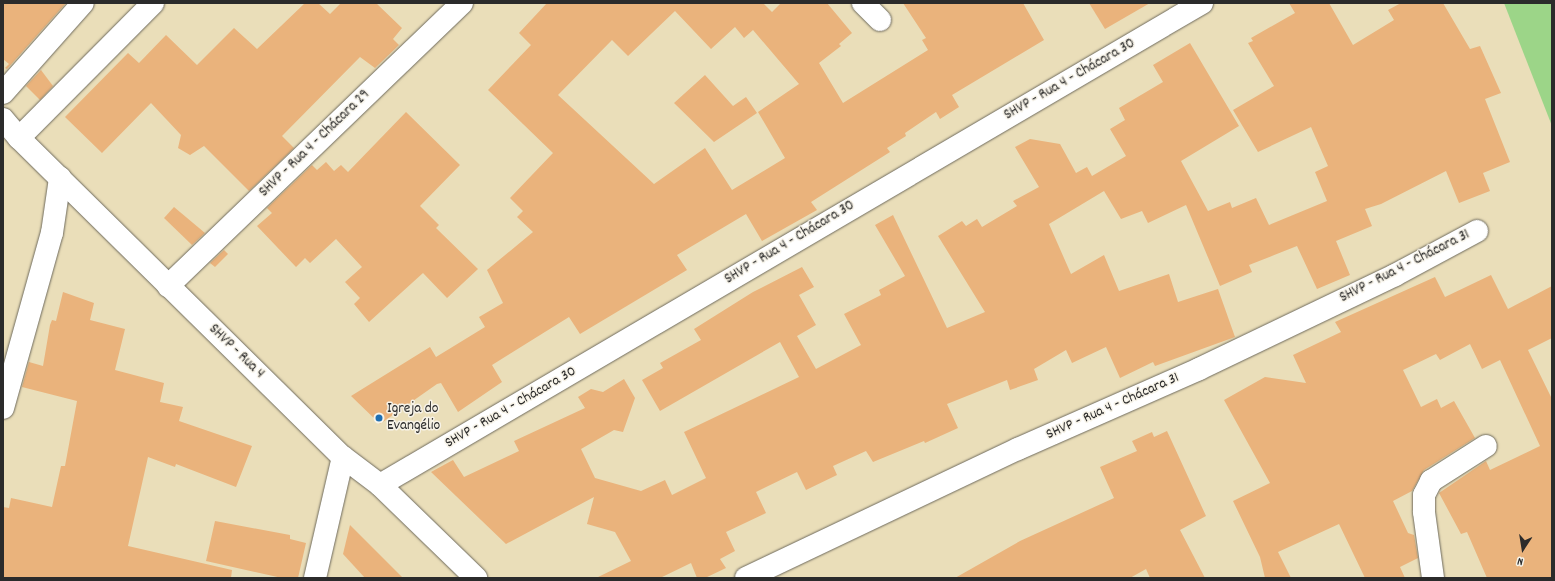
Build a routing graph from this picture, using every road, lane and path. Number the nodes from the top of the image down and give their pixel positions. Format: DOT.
graph roads {
  1 [pos="83,3"];
  2 [pos="153,3"];
  3 [pos="462,3"];
  4 [pos="863,3"];
  5 [pos="1202,3"];
  6 [pos="880,20"];
  7 [pos="3,93"];
  8 [pos="3,119"];
  9 [pos="19,138"];
  10 [pos="60,178"];
  11 [pos="1477,231"];
  12 [pos="168,286"];
  13 [pos="3,408"];
  14 [pos="1486,446"];
  15 [pos="343,456"];
  16 [pos="380,485"];
  17 [pos="315,578"];
  18 [pos="476,578"];
  19 [pos="746,578"];
  20 [pos="1434,578"];
  1 -- 7 [label="street"];
  2 -- 9 [label="street"];
  3 -- 12 [label="street, SHVP - Rua 4 - Chácara 29"];
  4 -- 6 [label="street"];
  5 -- 16 [label="street, SHVP - Rua 4 - Chácara 30"];
  8 -- 9 [label="street, SHVP - Rua 4"];
  9 -- 10 [label="street, SHVP - Rua 4"];
  10 -- 12 [label="street, SHVP - Rua 4"];
  10 -- 13 [label="street"];
  11 -- 19 [label="street, SHVP - Rua 4 - Chácara 31"];
  12 -- 15 [label="street, SHVP - Rua 4"];
  14 -- 20 [label="street"];
  15 -- 16 [label="street, SHVP - Rua 4"];
  15 -- 17 [label="street"];
  16 -- 18 [label="street, SHVP - Rua 4"];
}
